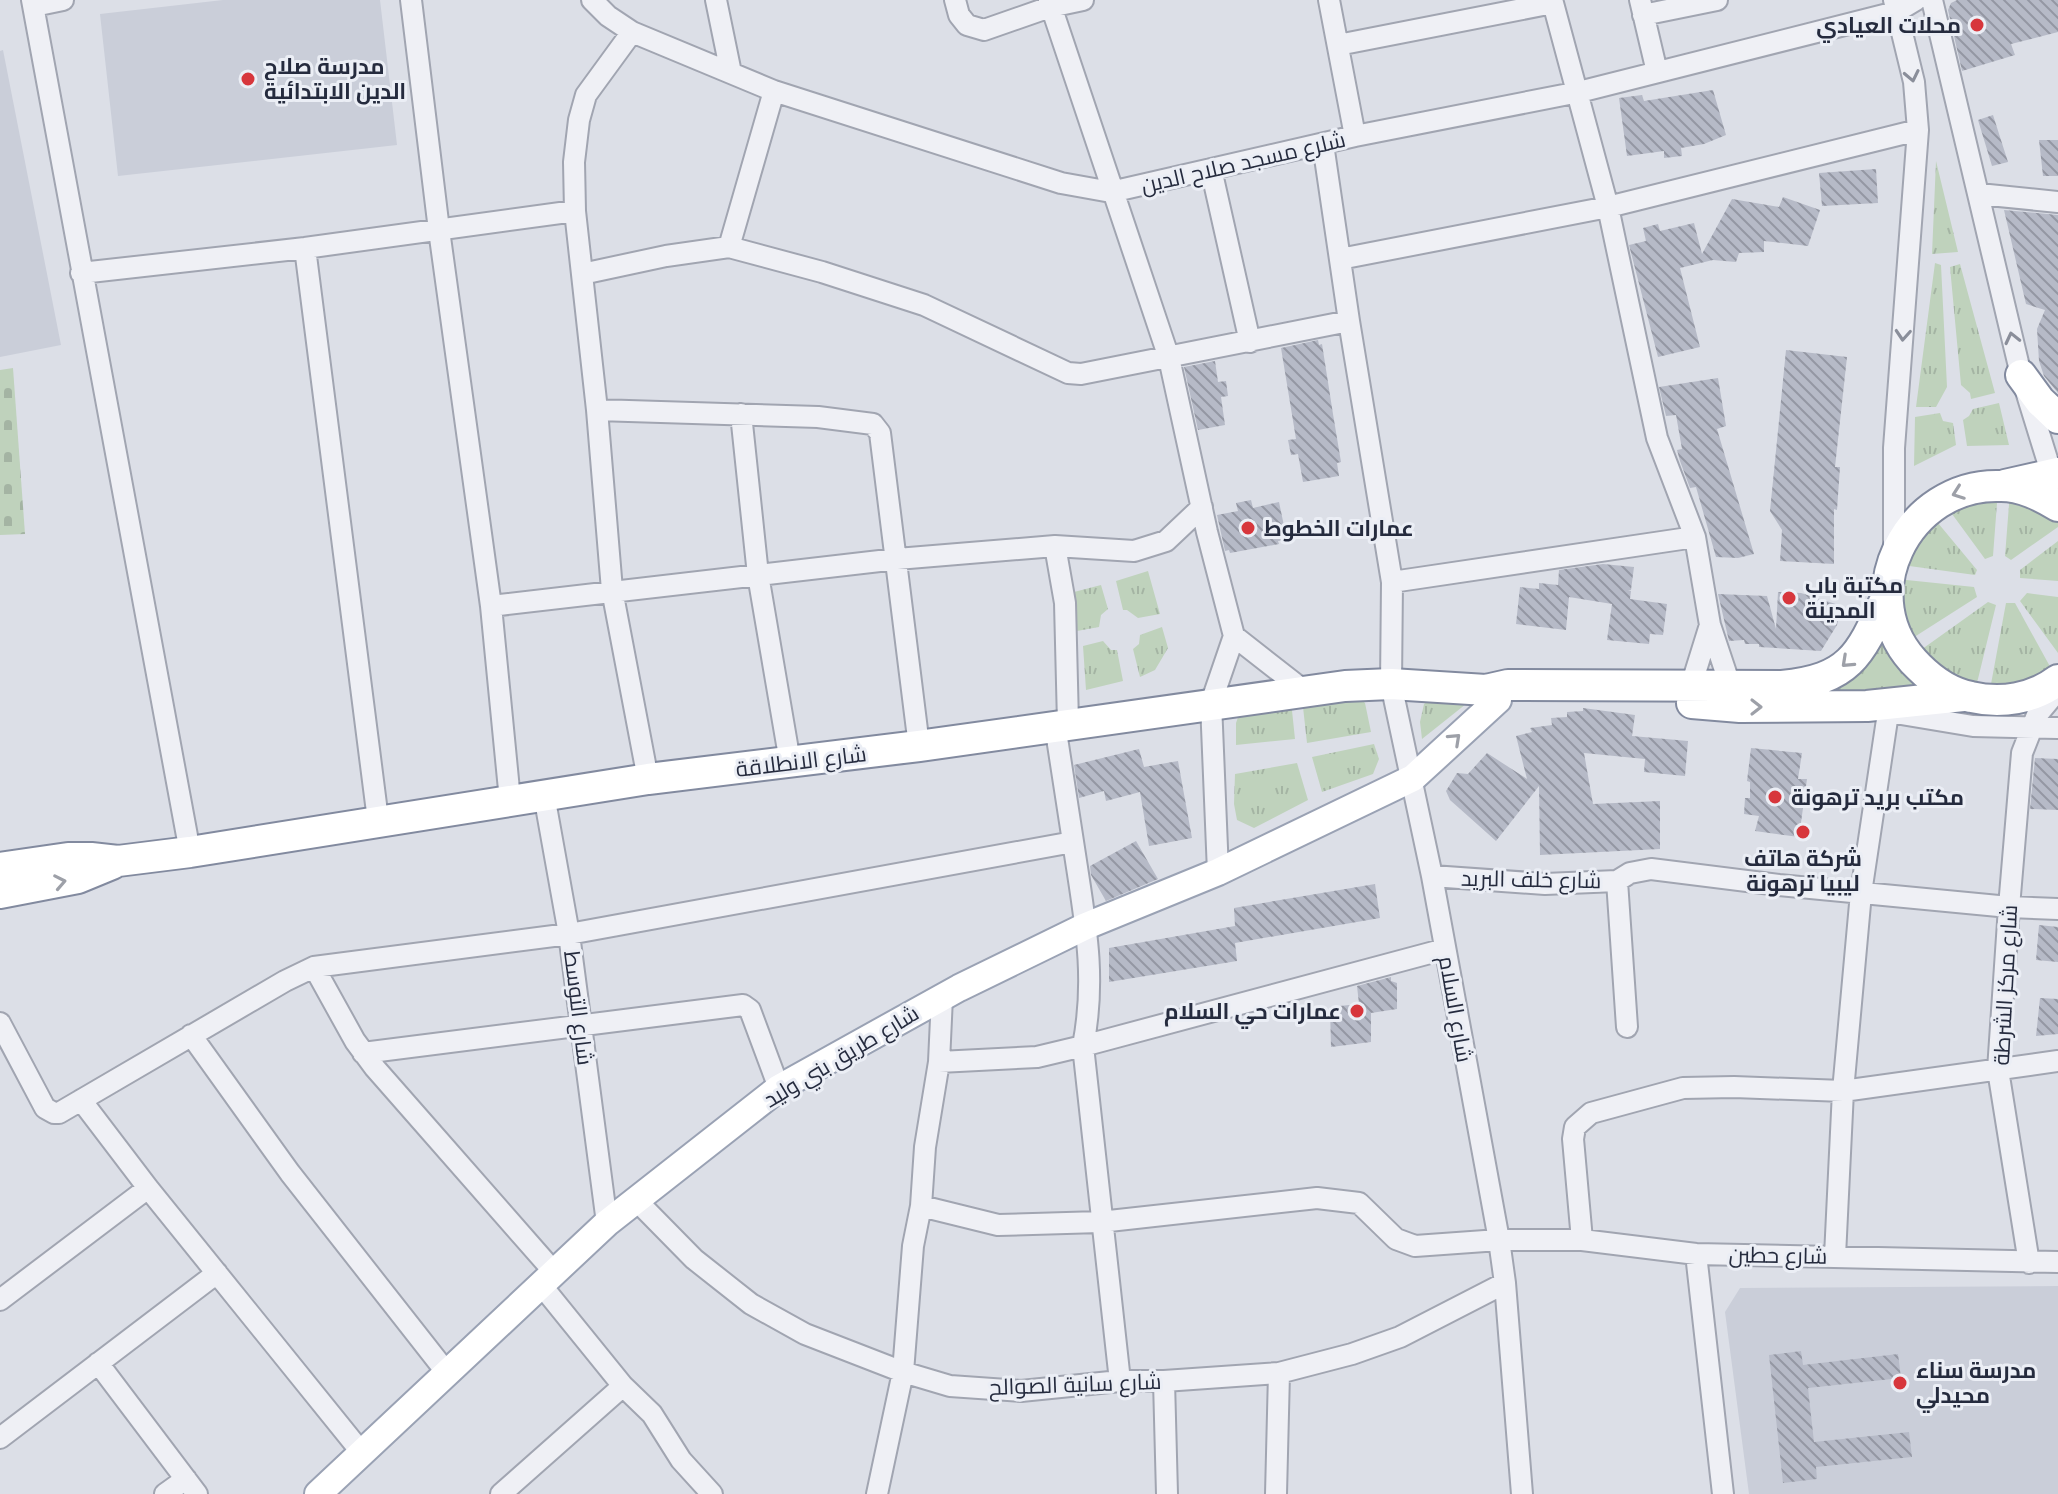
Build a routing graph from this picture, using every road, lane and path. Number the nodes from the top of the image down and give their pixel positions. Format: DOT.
graph roads {
  1 [pos="63,0"];
  2 [pos="411,0"];
  3 [pos="592,0"];
  4 [pos="716,0"];
  5 [pos="955,0"];
  6 [pos="1083,0"];
  7 [pos="1329,0"];
  8 [pos="1717,0"];
  9 [pos="1916,0"];
  10 [pos="1932,0"];
  11 [pos="1552,1"];
  12 [pos="33,3"];
  13 [pos="1050,4"];
  14 [pos="1895,6"];
  15 [pos="1642,8"];
  16 [pos="632,32"];
  17 [pos="1338,45"];
  18 [pos="1657,72"];
  19 [pos="731,73"];
  20 [pos="774,91"];
  21 [pos="1579,92"];
  22 [pos="1918,130"];
  23 [pos="1355,136"];
  24 [pos="1323,144"];
  25 [pos="1211,169"];
  26 [pos="1111,192"];
  27 [pos="1979,194"];
  28 [pos="2058,202"];
  29 [pos="1608,207"];
  30 [pos="575,211"];
  31 [pos="439,230"];
  32 [pos="729,247"];
  33 [pos="305,248"];
  34 [pos="1340,259"];
  35 [pos="81,273"];
  36 [pos="582,274"];
  37 [pos="1349,321"];
  38 [pos="1250,342"];
  39 [pos="1169,358"];
  40 [pos="2021,375"];
  41 [pos="597,410"];
  42 [pos="741,414"];
  43 [pos="2058,418"];
  44 [pos="2056,480"];
  45 [pos="2003,485"];
  46 [pos="2058,506"];
  47 [pos="1202,507"];
  48 [pos="1695,537"];
  49 [pos="1055,546"];
  50 [pos="1894,556"];
  51 [pos="897,559"];
  52 [pos="758,575"];
  53 [pos="1392,582"];
  54 [pos="612,590"];
  55 [pos="1887,596"];
  56 [pos="491,606"];
  57 [pos="1710,625"];
  58 [pos="1234,636"];
  59 [pos="1391,684"];
  60 [pos="1730,685"];
  61 [pos="1691,686"];
  62 [pos="1303,690"];
  63 [pos="1492,695"];
  64 [pos="1963,696"];
  65 [pos="2037,701"];
  66 [pos="1211,703"];
  67 [pos="1878,710"];
  68 [pos="1062,724"];
  69 [pos="2031,728"];
  70 [pos="2058,728"];
  71 [pos="919,746"];
  72 [pos="2022,753"];
  73 [pos="790,762"];
  74 [pos="1413,778"];
  75 [pos="648,779"];
  76 [pos="544,795"];
  77 [pos="510,800"];
  78 [pos="378,820"];
  79 [pos="1073,842"];
  80 [pos="190,852"];
  81 [pos="118,861"];
  82 [pos="0,868"];
  83 [pos="1218,872"];
  84 [pos="1432,876"];
  85 [pos="1617,881"];
  86 [pos="0,893"];
  87 [pos="1861,893"];
  88 [pos="2009,907"];
  89 [pos="2058,909"];
  90 [pos="1086,926"];
  91 [pos="569,934"];
  92 [pos="1445,949"];
  93 [pos="314,967"];
  94 [pos="942,997"];
  95 [pos="0,1023"];
  96 [pos="581,1025"];
  97 [pos="1627,1027"];
  98 [pos="191,1035"];
  99 [pos="1083,1046"];
  100 [pos="363,1053"];
  101 [pos="2058,1061"];
  102 [pos="939,1062"];
  103 [pos="1998,1070"];
  104 [pos="779,1088"];
  105 [pos="1843,1091"];
  106 [pos="81,1100"];
  107 [pos="148,1188"];
  108 [pos="636,1200"];
  109 [pos="921,1206"];
  110 [pos="1100,1222"];
  111 [pos="607,1223"];
  112 [pos="1499,1240"];
  113 [pos="1582,1240"];
  114 [pos="1696,1254"];
  115 [pos="1835,1256"];
  116 [pos="2058,1262"];
  117 [pos="2029,1263"];
  118 [pos="217,1273"];
  119 [pos="548,1280"];
  120 [pos="1505,1283"];
  121 [pos="0,1300"];
  122 [pos="98,1363"];
  123 [pos="903,1372"];
  124 [pos="447,1373"];
  125 [pos="1279,1373"];
  126 [pos="1120,1381"];
  127 [pos="1164,1381"];
  128 [pos="623,1386"];
  129 [pos="0,1438"];
  130 [pos="362,1453"];
  131 [pos="191,1487"];
  132 [pos="165,1494"];
  133 [pos="318,1494"];
  134 [pos="502,1494"];
  135 [pos="712,1494"];
  136 [pos="877,1494"];
  137 [pos="1167,1494"];
  138 [pos="1276,1494"];
  139 [pos="1522,1494"];
  140 [pos="1723,1494"];
  1 -- 12 [label="street"];
  2 -- 31 [label="street"];
  3 -- 16 [label="street, شلرع مسجد صلاح الدين"];
  4 -- 19 [label="street"];
  5 -- 13 [label="street"];
  6 -- 13 [label="street"];
  7 -- 17 [label="street"];
  8 -- 15 [label="street"];
  9 -- 14 [label="street, شلرع مسجد صلاح الدين"];
  10 -- 27 [label="street"];
  11 -- 17 [label="street"];
  11 -- 21 [label="street"];
  12 -- 35 [label="street"];
  13 -- 26 [label="street"];
  14 -- 18 [label="street, شلرع مسجد صلاح الدين"];
  14 -- 22 [label="street, one-way"];
  15 -- 18 [label="street"];
  16 -- 19 [label="street, شلرع مسجد صلاح الدين"];
  16 -- 30 [label="street"];
  17 -- 23 [label="street"];
  18 -- 21 [label="street, شلرع مسجد صلاح الدين"];
  19 -- 20 [label="street, شلرع مسجد صلاح الدين"];
  20 -- 26 [label="street, شلرع مسجد صلاح الدين"];
  20 -- 32 [label="street"];
  21 -- 23 [label="street, شلرع مسجد صلاح الدين"];
  21 -- 29 [label="street"];
  22 -- 29 [label="street"];
  22 -- 50 [label="street, one-way"];
  23 -- 24 [label="street, شلرع مسجد صلاح الدين"];
  24 -- 25 [label="street, شلرع مسجد صلاح الدين"];
  24 -- 34 [label="street, شارع السلام"];
  25 -- 26 [label="street, شلرع مسجد صلاح الدين"];
  25 -- 38 [label="street"];
  26 -- 39 [label="street"];
  27 -- 28 [label="street"];
  40 -- 27 [label="street, one-way"];
  29 -- 34 [label="street"];
  29 -- 48 [label="street"];
  30 -- 31 [label="street"];
  30 -- 36 [label="street"];
  31 -- 33 [label="street"];
  31 -- 56 [label="street"];
  32 -- 36 [label="street"];
  32 -- 39 [label="street"];
  33 -- 35 [label="street"];
  33 -- 78 [label="street"];
  34 -- 37 [label="street, شارع السلام"];
  35 -- 80 [label="street"];
  36 -- 41 [label="street"];
  37 -- 38 [label="street"];
  37 -- 53 [label="street, شارع السلام"];
  38 -- 39 [label="street"];
  39 -- 47 [label="street"];
  40 -- 43 [label="highway"];
  40 -- 44 [label="street"];
  41 -- 42 [label="street"];
  41 -- 54 [label="street"];
  42 -- 51 [label="street"];
  42 -- 52 [label="street"];
  44 -- 45 [label="highway"];
  45 -- 46 [label="highway"];
  45 -- 50 [label="highway, one-way"];
  47 -- 49 [label="street"];
  47 -- 58 [label="street"];
  48 -- 53 [label="street"];
  48 -- 57 [label="street"];
  49 -- 51 [label="street"];
  49 -- 68 [label="street"];
  50 -- 55 [label="highway"];
  51 -- 52 [label="street"];
  51 -- 71 [label="street"];
  52 -- 54 [label="street"];
  52 -- 73 [label="street"];
  53 -- 59 [label="street, شارع السلام"];
  54 -- 56 [label="street"];
  54 -- 75 [label="street"];
  55 -- 60 [label="highway, one-way"];
  55 -- 64 [label="highway"];
  56 -- 77 [label="street"];
  57 -- 60 [label="street"];
  57 -- 61 [label="street"];
  58 -- 62 [label="street"];
  58 -- 66 [label="street"];
  59 -- 62 [label="highway, شارع الانطلاقة"];
  59 -- 63 [label="highway, شارع الانطلاقة"];
  59 -- 74 [label="street, شارع السلام"];
  60 -- 61 [label="highway"];
  61 -- 63 [label="highway"];
  62 -- 66 [label="highway, شارع الانطلاقة"];
  63 -- 67 [label="highway, one-way"];
  74 -- 63 [label="main road, شارع طريق بني وليد, one-way"];
  64 -- 65 [label="highway"];
  64 -- 67 [label="highway"];
  65 -- 67 [label="street"];
  65 -- 69 [label="street"];
  65 -- 72 [label="street"];
  66 -- 68 [label="highway, شارع الانطلاقة"];
  66 -- 83 [label="street"];
  67 -- 87 [label="street"];
  68 -- 71 [label="highway, شارع الانطلاقة"];
  68 -- 79 [label="street"];
  69 -- 70 [label="street"];
  69 -- 72 [label="street, شارع مركز الشرطة"];
  71 -- 73 [label="highway, شارع الانطلاقة"];
  72 -- 88 [label="street, شارع مركز الشرطة"];
  73 -- 75 [label="highway, شارع الانطلاقة"];
  74 -- 83 [label="main road, شارع طريق بني وليد"];
  74 -- 84 [label="street, شارع السلام"];
  75 -- 76 [label="highway, شارع الانطلاقة"];
  76 -- 77 [label="highway, شارع الانطلاقة"];
  76 -- 91 [label="street, شارع التوسط"];
  77 -- 78 [label="highway, شارع الانطلاقة"];
  78 -- 80 [label="highway, شارع الانطلاقة"];
  79 -- 90 [label="street"];
  79 -- 91 [label="street"];
  80 -- 81 [label="highway, شارع الانطلاقة"];
  81 -- 82 [label="highway"];
  86 -- 81 [label="highway, one-way"];
  83 -- 90 [label="main road, شارع طريق بني وليد"];
  84 -- 85 [label="street, شارع خلف البريد"];
  84 -- 92 [label="street, شارع السلام"];
  85 -- 87 [label="street, شارع خلف البريد"];
  85 -- 97 [label="street"];
  87 -- 88 [label="street, شارع خلف البريد"];
  87 -- 105 [label="street"];
  88 -- 89 [label="street, شارع خلف البريد"];
  88 -- 103 [label="street, شارع مركز الشرطة"];
  90 -- 94 [label="main road, شارع طريق بني وليد"];
  90 -- 99 [label="street"];
  91 -- 93 [label="street"];
  91 -- 96 [label="street, شارع التوسط"];
  92 -- 99 [label="street"];
  92 -- 112 [label="street, شارع السلام"];
  93 -- 98 [label="street"];
  93 -- 100 [label="street"];
  94 -- 102 [label="street"];
  94 -- 104 [label="main road, شارع طريق بني وليد"];
  95 -- 106 [label="street"];
  96 -- 100 [label="street"];
  96 -- 104 [label="street"];
  96 -- 111 [label="street, شارع التوسط"];
  98 -- 106 [label="street"];
  98 -- 124 [label="street"];
  99 -- 102 [label="street"];
  99 -- 110 [label="street"];
  100 -- 119 [label="street"];
  101 -- 103 [label="street"];
  102 -- 109 [label="street"];
  103 -- 105 [label="street"];
  103 -- 117 [label="street, شارع مركز الشرطة"];
  104 -- 108 [label="main road, شارع طريق بني وليد"];
  105 -- 113 [label="street"];
  105 -- 115 [label="street"];
  106 -- 107 [label="street"];
  107 -- 118 [label="street"];
  107 -- 121 [label="street"];
  108 -- 111 [label="main road, شارع طريق بني وليد"];
  108 -- 123 [label="street, شارع سانية الصوالح"];
  109 -- 110 [label="street, شارع حطين"];
  109 -- 123 [label="street"];
  110 -- 112 [label="street, شارع حطين"];
  110 -- 126 [label="street"];
  111 -- 119 [label="main road, شارع طريق بني وليد"];
  112 -- 113 [label="street, شارع حطين"];
  112 -- 120 [label="street, شارع السلام"];
  113 -- 114 [label="street, شارع حطين"];
  114 -- 115 [label="street, شارع حطين"];
  114 -- 140 [label="street"];
  115 -- 117 [label="street, شارع حطين"];
  116 -- 117 [label="street, شارع حطين"];
  118 -- 122 [label="street"];
  118 -- 130 [label="street"];
  119 -- 124 [label="main road, شارع طريق بني وليد"];
  119 -- 128 [label="street"];
  120 -- 125 [label="street, شارع سانية الصوالح"];
  120 -- 139 [label="street, شارع السلام"];
  122 -- 129 [label="street"];
  122 -- 131 [label="street"];
  123 -- 126 [label="street, شارع سانية الصوالح"];
  123 -- 136 [label="street"];
  124 -- 130 [label="main road, شارع طريق بني وليد"];
  125 -- 127 [label="street, شارع سانية الصوالح"];
  125 -- 138 [label="street"];
  126 -- 127 [label="street, شارع سانية الصوالح"];
  127 -- 137 [label="street"];
  128 -- 134 [label="street"];
  128 -- 135 [label="street"];
  130 -- 133 [label="main road, شارع طريق بني وليد"];
  131 -- 132 [label="street"];
}
